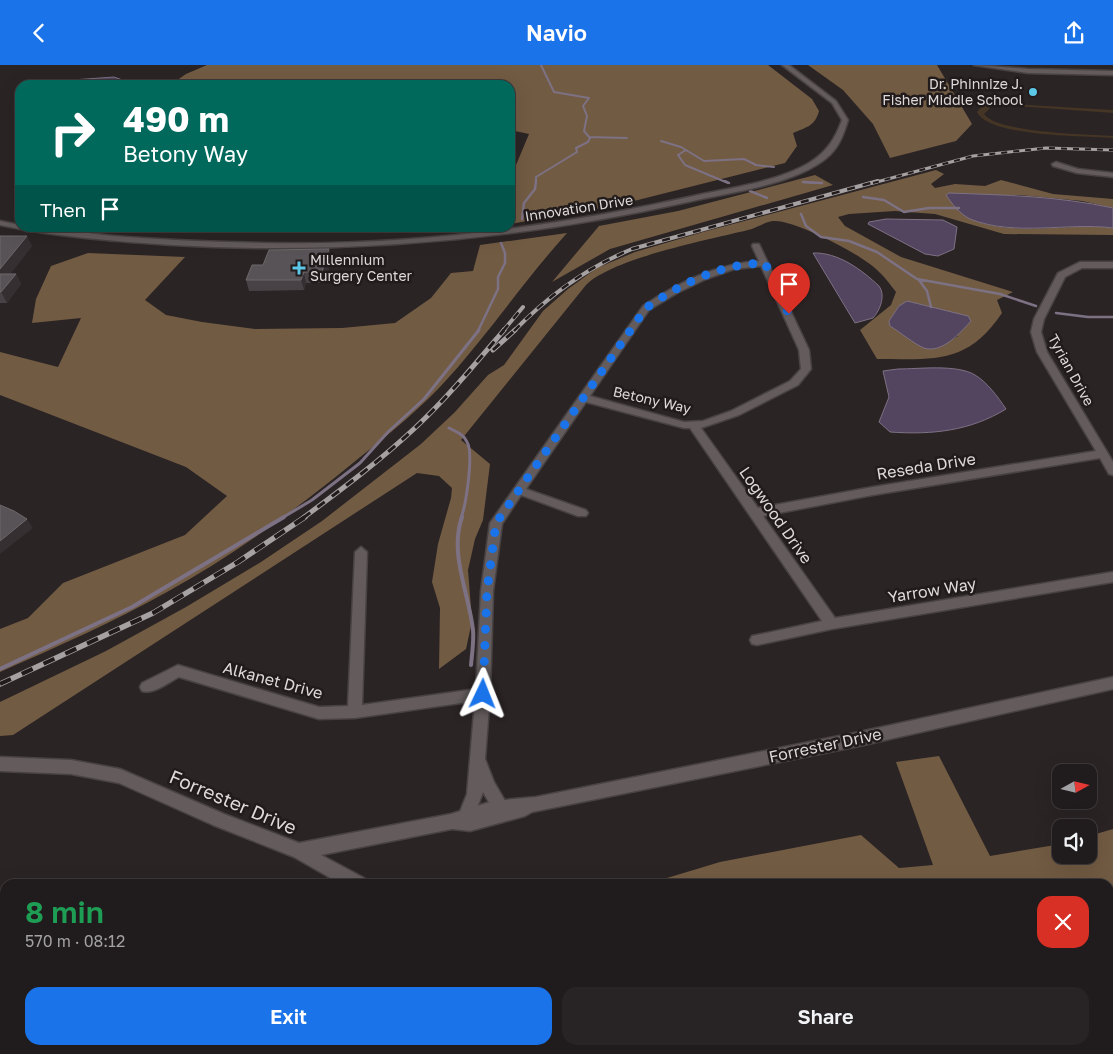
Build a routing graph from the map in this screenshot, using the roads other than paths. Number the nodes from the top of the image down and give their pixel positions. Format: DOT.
graph roads {
  1 [pos="786,65"];
  2 [pos="977,65"];
  3 [pos="1002,65"];
  4 [pos="1113,72"];
  5 [pos="1056,164"];
  6 [pos="1113,175"];
  7 [pos="0,223"];
  8 [pos="15,226"];
  9 [pos="59,232"];
  10 [pos="756,245"];
  11 [pos="765,263"];
  12 [pos="1113,265"];
  13 [pos="584,398"];
  14 [pos="693,424"];
  15 [pos="1103,454"];
  16 [pos="1113,471"];
  17 [pos="518,491"];
  18 [pos="582,513"];
  19 [pos="755,513"];
  20 [pos="361,552"];
  21 [pos="1113,577"];
  22 [pos="832,624"];
  23 [pos="757,640"];
  24 [pos="1113,683"];
  25 [pos="147,687"];
  26 [pos="483,694"];
  27 [pos="355,712"];
  28 [pos="478,759"];
  29 [pos="0,764"];
  30 [pos="536,804"];
  31 [pos="500,806"];
  32 [pos="467,814"];
  33 [pos="452,821"];
  34 [pos="299,851"];
  35 [pos="349,879"];
  1 -- 9 [label="street, Innovation Drive"];
  2 -- 4 [label="street"];
  3 -- 4 [label="street"];
  5 -- 6 [label="street"];
  7 -- 8 [label="street"];
  10 -- 11 [label="street, Betony Way"];
  11 -- 13 [label="street"];
  11 -- 14 [label="street, Betony Way"];
  12 -- 15 [label="street, Tyrian Drive"];
  13 -- 14 [label="street, Betony Way"];
  13 -- 17 [label="street"];
  14 -- 19 [label="street, Logwood Drive"];
  15 -- 16 [label="street, Tyrian Drive"];
  15 -- 19 [label="street, Reseda Drive"];
  17 -- 18 [label="street"];
  17 -- 26 [label="street"];
  19 -- 22 [label="street, Logwood Drive"];
  20 -- 27 [label="street"];
  21 -- 22 [label="street, Yarrow Way"];
  22 -- 23 [label="street, Yarrow Way"];
  24 -- 30 [label="street, Forrester Drive"];
  25 -- 27 [label="street, Alkanet Drive"];
  26 -- 27 [label="street, Alkanet Drive"];
  26 -- 28 [label="street"];
  28 -- 31 [label="street"];
  28 -- 32 [label="street"];
  29 -- 34 [label="street, Forrester Drive"];
  30 -- 31 [label="street, Forrester Drive"];
  30 -- 33 [label="street, Forrester Drive"];
  31 -- 32 [label="street, Forrester Drive"];
  32 -- 33 [label="street, Forrester Drive"];
  33 -- 34 [label="street, Forrester Drive"];
  34 -- 35 [label="street"];
}
